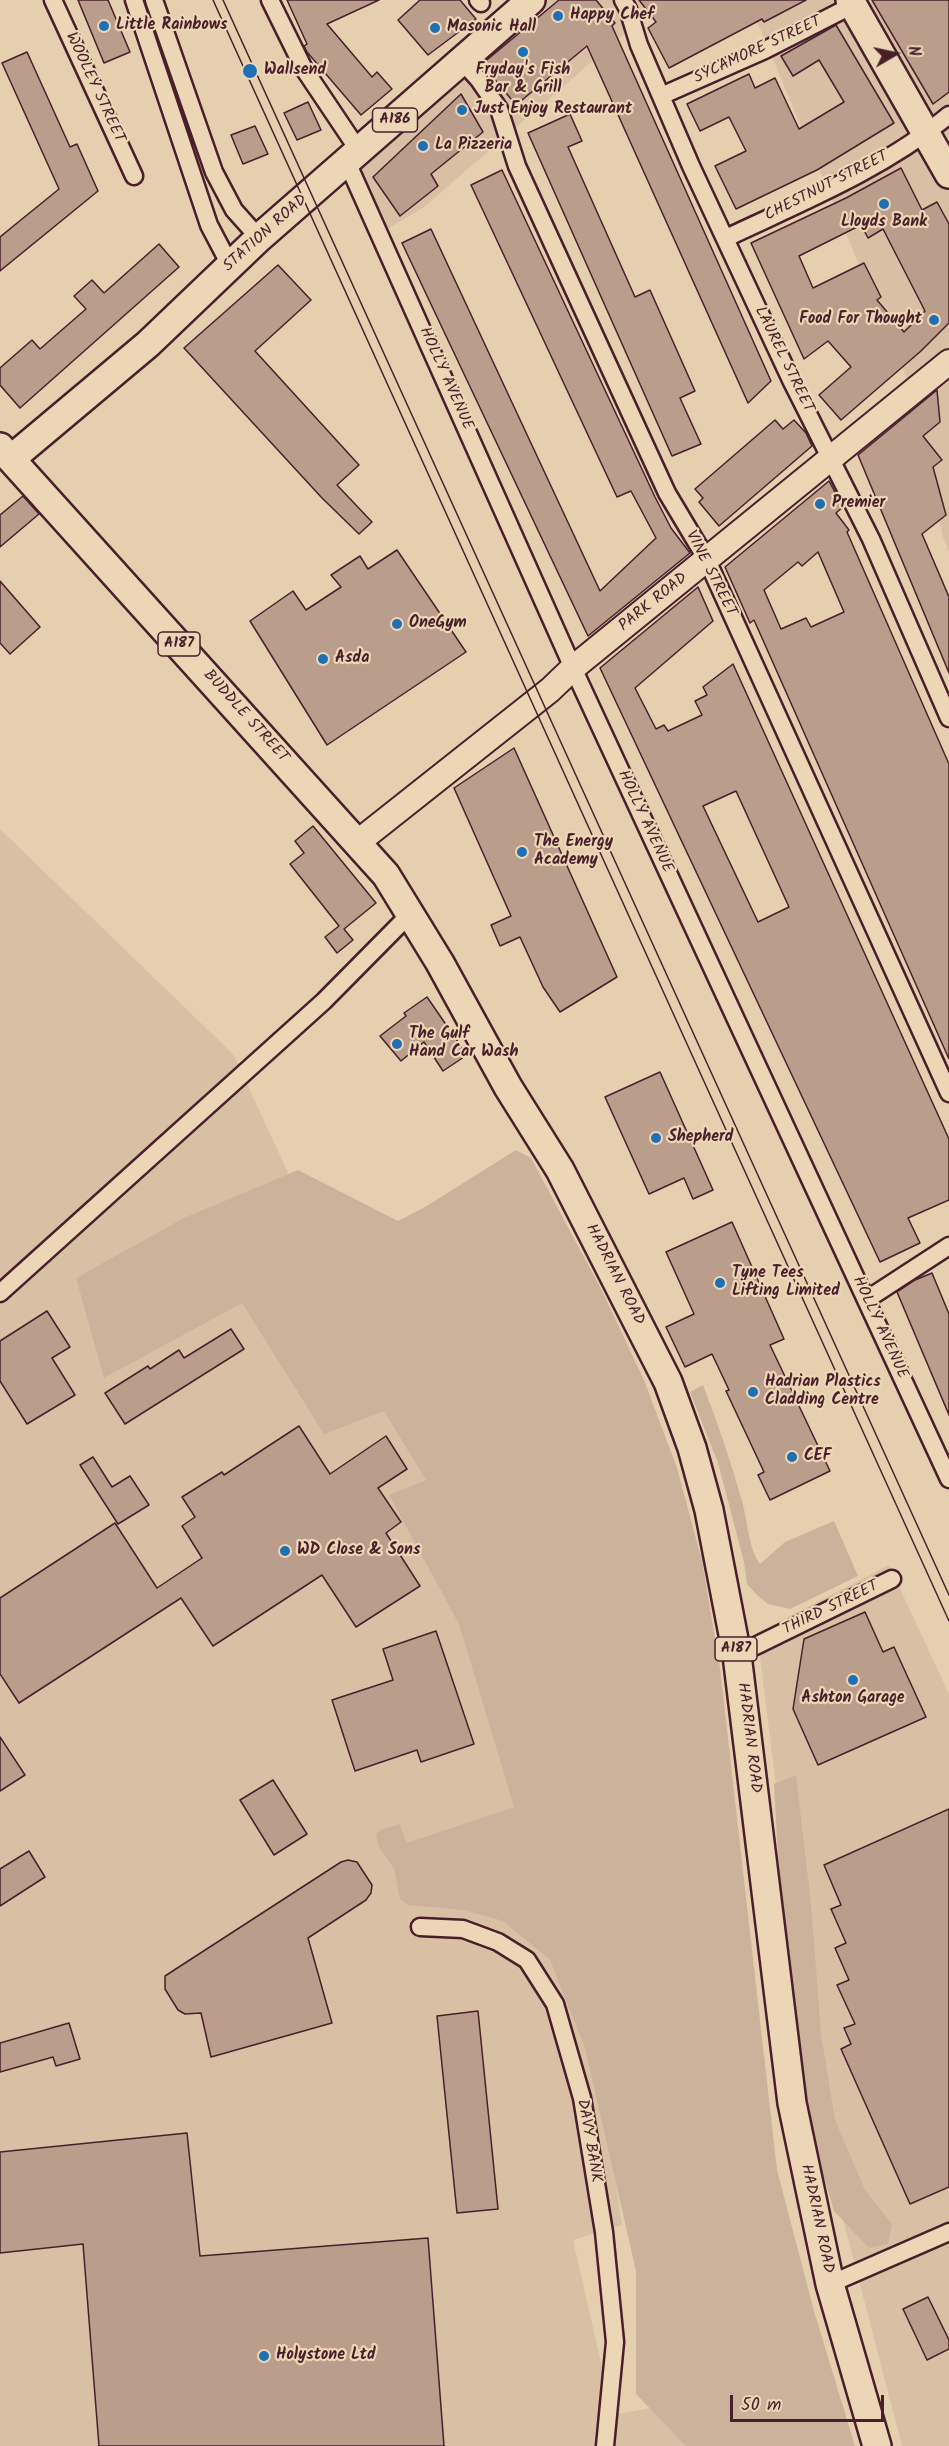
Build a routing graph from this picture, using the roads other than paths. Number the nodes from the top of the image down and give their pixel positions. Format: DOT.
graph roads {
  1 [pos="53,0"];
  2 [pos="134,0"];
  3 [pos="154,0"];
  4 [pos="270,0"];
  5 [pos="531,0"];
  6 [pos="623,0"];
  7 [pos="852,2"];
  8 [pos="462,61"];
  9 [pos="661,96"];
  10 [pos="949,115"];
  11 [pos="927,134"];
  12 [pos="353,157"];
  13 [pos="949,174"];
  14 [pos="134,176"];
  15 [pos="259,238"];
  16 [pos="726,238"];
  17 [pos="230,265"];
  18 [pos="949,362"];
  19 [pos="4,458"];
  20 [pos="832,458"];
  21 [pos="707,560"];
  22 [pos="573,668"];
  23 [pos="949,718"];
  24 [pos="358,842"];
  25 [pos="410,914"];
  26 [pos="949,1093"];
  27 [pos="949,1246"];
  28 [pos="0,1293"];
  29 [pos="866,1300"];
  30 [pos="949,1479"];
  31 [pos="892,1580"];
  32 [pos="737,1655"];
  33 [pos="420,1927"];
  34 [pos="949,2232"];
  35 [pos="830,2284"];
  36 [pos="605,2446"];
  37 [pos="877,2446"];
  1 -- 14 [label="street, WOOLEY STREET"];
  2 -- 17 [label="street"];
  3 -- 15 [label="street"];
  4 -- 12 [label="street, HOLLY AVENUE"];
  5 -- 8 [label="main road, STATION ROAD / A186"];
  6 -- 9 [label="street, LAUREL STREET"];
  7 -- 9 [label="street, SYCAMORE STREET"];
  7 -- 11 [label="main road"];
  8 -- 12 [label="main road, STATION ROAD / A186"];
  8 -- 21 [label="street, VINE STREET"];
  9 -- 16 [label="street, LAUREL STREET"];
  10 -- 11 [label="street, CHESTNUT STREET"];
  11 -- 13 [label="main road"];
  11 -- 16 [label="street, CHESTNUT STREET"];
  12 -- 15 [label="main road, STATION ROAD / A186"];
  12 -- 22 [label="street, HOLLY AVENUE"];
  15 -- 17 [label="main road, STATION ROAD / A186"];
  16 -- 20 [label="street, LAUREL STREET"];
  17 -- 19 [label="main road, STATION ROAD / A186"];
  18 -- 20 [label="street, PARK ROAD"];
  19 -- 24 [label="main road, BUDDLE STREET / A187"];
  20 -- 21 [label="street, PARK ROAD"];
  20 -- 23 [label="street, LAUREL STREET"];
  21 -- 22 [label="street, PARK ROAD"];
  21 -- 26 [label="street, VINE STREET"];
  22 -- 24 [label="street, PARK ROAD"];
  22 -- 29 [label="street, HOLLY AVENUE"];
  24 -- 25 [label="main road, BUDDLE STREET / A187"];
  25 -- 28 [label="street"];
  25 -- 32 [label="main road, HADRIAN ROAD / A187"];
  27 -- 29 [label="street"];
  29 -- 30 [label="street, HOLLY AVENUE"];
  31 -- 32 [label="street, THIRD STREET"];
  32 -- 35 [label="main road, HADRIAN ROAD / A187"];
  33 -- 36 [label="street, DAVY BANK"];
  34 -- 35 [label="street"];
  35 -- 37 [label="main road, HADRIAN ROAD / A187"];
}
